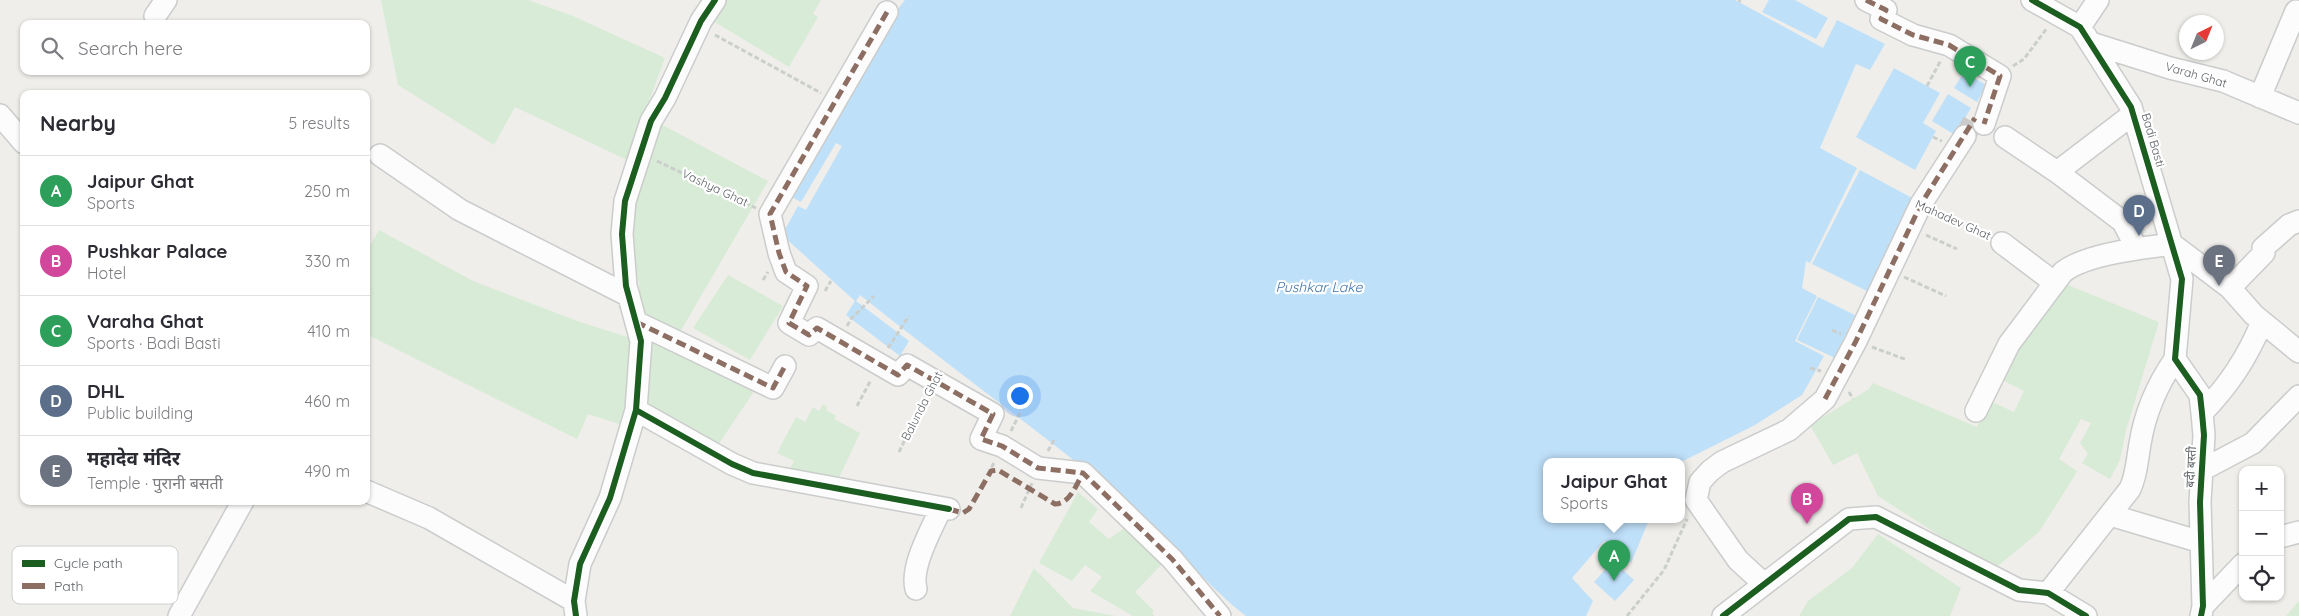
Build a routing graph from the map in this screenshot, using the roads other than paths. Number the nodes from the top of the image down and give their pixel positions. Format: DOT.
graph roads {
  1 [pos="715,0"];
  2 [pos="1866,0"];
  3 [pos="2032,0"];
  4 [pos="2098,0"];
  5 [pos="2296,11"];
  6 [pos="887,12"];
  7 [pos="2086,35"];
  8 [pos="2260,97"];
  9 [pos="2299,113"];
  10 [pos="2133,114"];
  11 [pos="0,115"];
  12 [pos="2005,137"];
  13 [pos="20,138"];
  14 [pos="380,155"];
  15 [pos="2058,172"];
  16 [pos="2299,221"];
  17 [pos="2002,243"];
  18 [pos="2172,244"];
  19 [pos="2137,249"];
  20 [pos="2055,283"];
  21 [pos="2230,288"];
  22 [pos="629,296"];
  23 [pos="636,322"];
  24 [pos="2262,322"];
  25 [pos="2299,352"];
  26 [pos="2175,359"];
  27 [pos="785,366"];
  28 [pos="2299,396"];
  29 [pos="636,410"];
  30 [pos="1976,411"];
  31 [pos="2202,413"];
  32 [pos="2202,470"];
  33 [pos="370,493"];
  34 [pos="240,505"];
  35 [pos="2110,515"];
  36 [pos="2299,532"];
  37 [pos="2284,536"];
  38 [pos="2201,542"];
  39 [pos="2239,569"];
  40 [pos="1764,584"];
  41 [pos="916,590"];
  42 [pos="2048,593"];
  43 [pos="575,608"];
  44 [pos="2202,613"];
  45 [pos="179,616"];
  46 [pos="1220,616"];
  47 [pos="1723,616"];
  48 [pos="2086,616"];
  1 -- 22 [label="street"];
  2 -- 40 [label="street"];
  3 -- 7 [label="street, Badi Basti"];
  4 -- 7 [label="street"];
  5 -- 8 [label="street"];
  6 -- 46 [label="street"];
  7 -- 8 [label="street, Varah Ghat"];
  7 -- 10 [label="street, Badi Basti"];
  8 -- 9 [label="street, Varah Ghat"];
  10 -- 15 [label="street"];
  10 -- 18 [label="street, Badi Basti"];
  11 -- 13 [label="street"];
  12 -- 15 [label="street"];
  14 -- 22 [label="street"];
  15 -- 19 [label="street"];
  16 -- 21 [label="street"];
  17 -- 20 [label="street"];
  18 -- 19 [label="street"];
  18 -- 21 [label="street"];
  18 -- 26 [label="street, Badi Basti"];
  19 -- 20 [label="street"];
  20 -- 30 [label="street"];
  21 -- 24 [label="street"];
  22 -- 23 [label="street"];
  23 -- 27 [label="street"];
  23 -- 29 [label="street"];
  24 -- 25 [label="street"];
  24 -- 31 [label="street"];
  26 -- 31 [label="street, बदी बस्ती"];
  26 -- 35 [label="street"];
  28 -- 32 [label="street"];
  29 -- 41 [label="street"];
  29 -- 43 [label="street"];
  31 -- 32 [label="street, बदी बस्ती"];
  32 -- 38 [label="street, बदी बस्ती"];
  33 -- 43 [label="street"];
  34 -- 45 [label="street"];
  35 -- 38 [label="street"];
  35 -- 42 [label="street"];
  36 -- 37 [label="street"];
  38 -- 44 [label="street, बदी बस्ती"];
  39 -- 44 [label="street"];
  40 -- 42 [label="street"];
  40 -- 47 [label="street"];
  42 -- 48 [label="street"];
}
